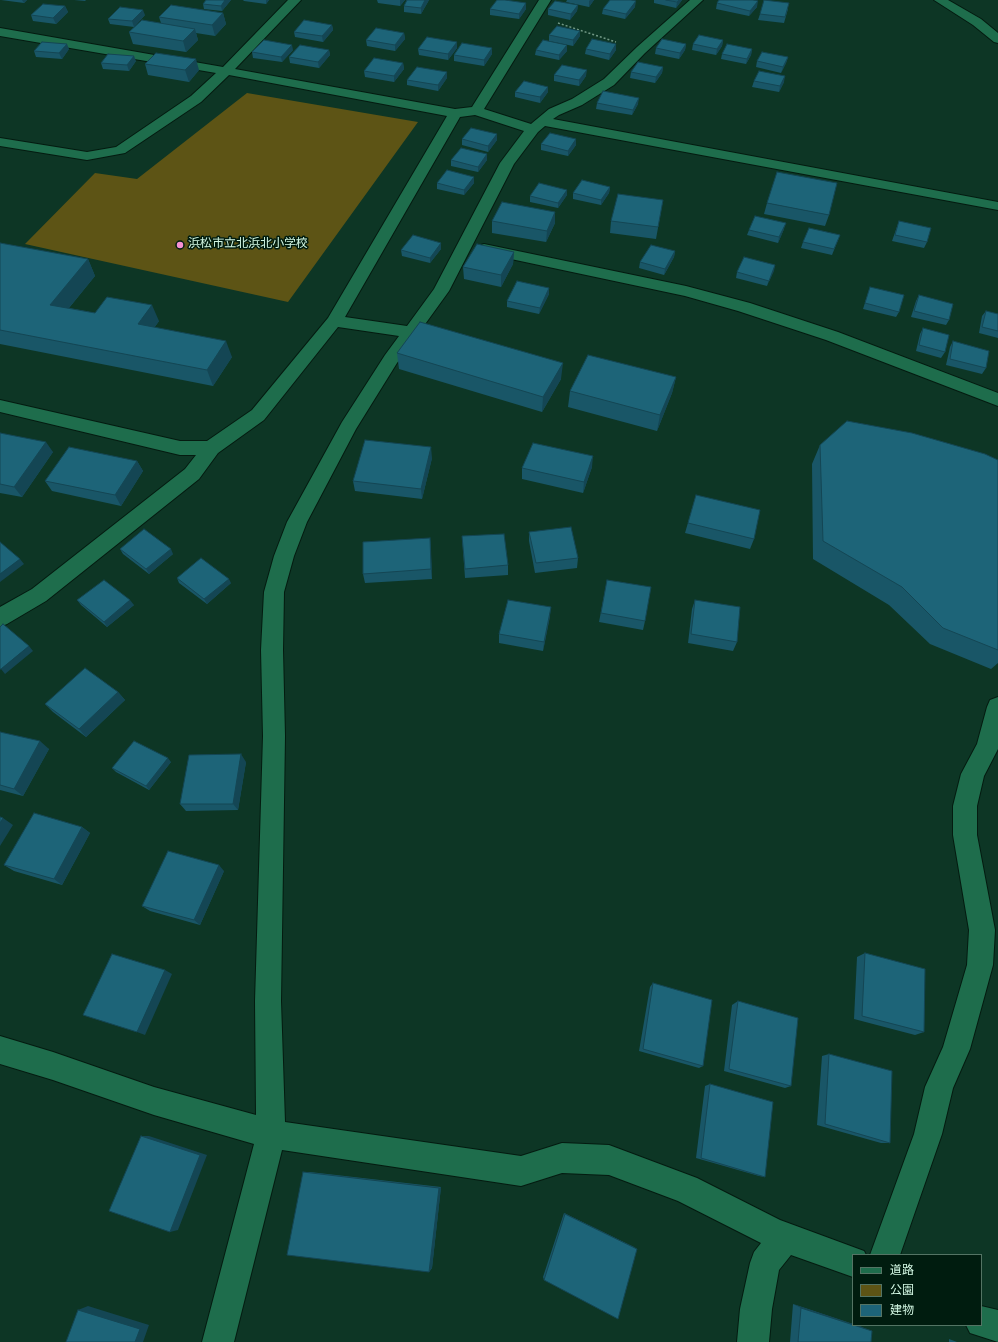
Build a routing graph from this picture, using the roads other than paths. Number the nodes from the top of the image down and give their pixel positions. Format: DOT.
graph roads {
  1 [pos="295,0"];
  2 [pos="696,0"];
  3 [pos="940,0"];
  4 [pos="527,4"];
  5 [pos="540,7"];
  6 [pos="0,32"];
  7 [pos="998,39"];
  8 [pos="226,71"];
  9 [pos="476,111"];
  10 [pos="455,113"];
  11 [pos="538,125"];
  12 [pos="0,142"];
  13 [pos="998,206"];
  14 [pos="465,245"];
  15 [pos="334,321"];
  16 [pos="412,332"];
  17 [pos="998,400"];
  18 [pos="0,406"];
  19 [pos="211,448"];
  20 [pos="0,618"];
  21 [pos="998,707"];
  22 [pos="0,1050"];
  23 [pos="271,1134"];
  24 [pos="786,1237"];
  25 [pos="885,1254"];
  26 [pos="852,1262"];
  27 [pos="982,1322"];
  28 [pos="998,1326"];
  29 [pos="218,1342"];
  30 [pos="753,1342"];
  1 -- 8 [label="street"];
  2 -- 11 [label="street"];
  3 -- 7 [label="street"];
  4 -- 5 [label="street"];
  5 -- 9 [label="street"];
  6 -- 8 [label="street"];
  8 -- 10 [label="street"];
  8 -- 12 [label="street"];
  9 -- 10 [label="street"];
  9 -- 11 [label="street"];
  10 -- 15 [label="street"];
  11 -- 13 [label="street"];
  11 -- 14 [label="street"];
  14 -- 16 [label="street"];
  14 -- 17 [label="street"];
  15 -- 16 [label="street"];
  15 -- 19 [label="street"];
  16 -- 23 [label="street"];
  18 -- 19 [label="street"];
  19 -- 20 [label="street"];
  21 -- 25 [label="street"];
  22 -- 23 [label="street"];
  23 -- 24 [label="street"];
  23 -- 29 [label="street"];
  24 -- 26 [label="street"];
  24 -- 30 [label="street"];
  27 -- 28 [label="street"];
}
